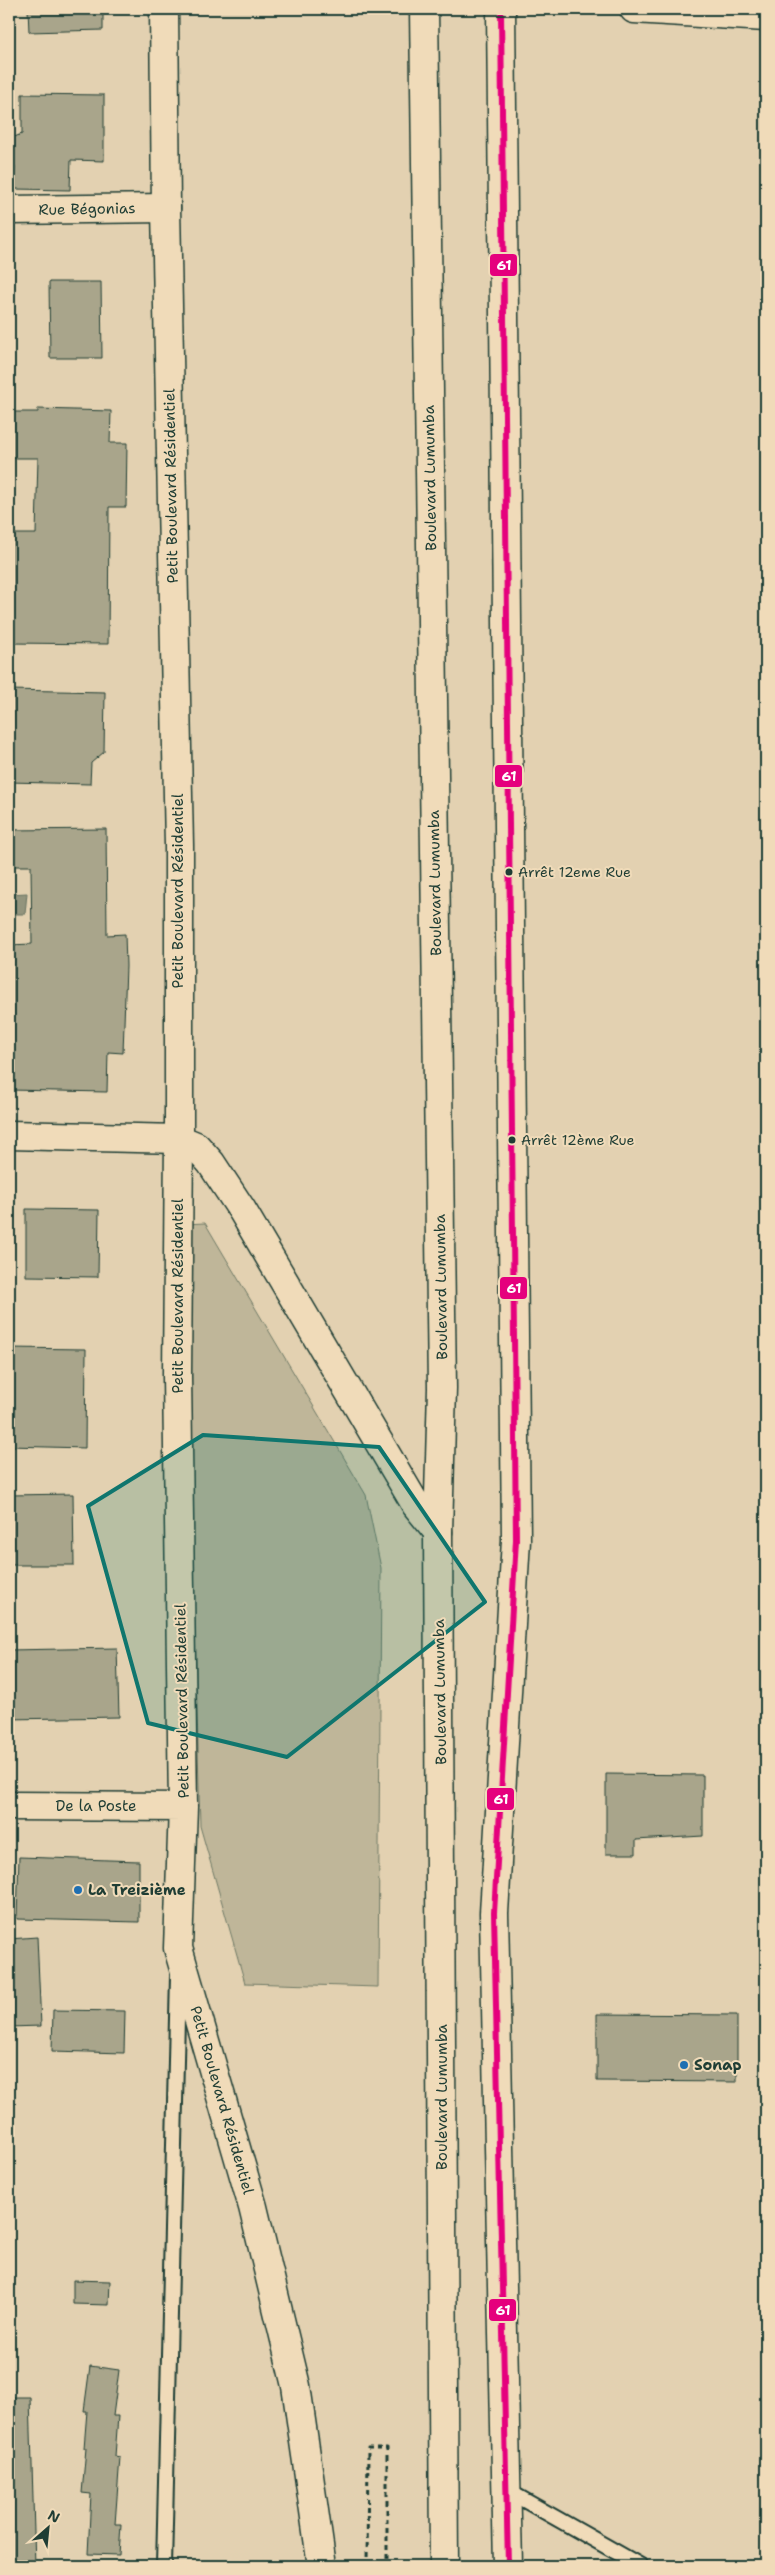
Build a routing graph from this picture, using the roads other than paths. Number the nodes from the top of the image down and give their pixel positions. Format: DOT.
graph roads {
  1 [pos="164,9"];
  2 [pos="424,9"];
  3 [pos="501,9"];
  4 [pos="634,9"];
  5 [pos="766,17"];
  6 [pos="166,208"];
  7 [pos="9,210"];
  8 [pos="9,1135"];
  9 [pos="179,1139"];
  10 [pos="438,1532"];
  11 [pos="9,1806"];
  12 [pos="183,1807"];
  13 [pos="178,1948"];
  14 [pos="508,2491"];
  15 [pos="164,2566"];
  16 [pos="322,2566"];
  17 [pos="444,2566"];
  18 [pos="508,2566"];
  19 [pos="641,2566"];
  1 -- 6 [label="main road, Petit Boulevard Résidentiel"];
  2 -- 10 [label="main road, Boulevard Lumumba"];
  3 -- 14 [label="main road"];
  4 -- 5 [label="main road"];
  6 -- 7 [label="main road, Rue Bégonias"];
  6 -- 9 [label="main road, Petit Boulevard Résidentiel"];
  8 -- 9 [label="main road"];
  9 -- 10 [label="main road"];
  9 -- 12 [label="main road, Petit Boulevard Résidentiel"];
  10 -- 17 [label="main road, Boulevard Lumumba"];
  11 -- 12 [label="main road, De la Poste"];
  12 -- 13 [label="main road, Petit Boulevard Résidentiel"];
  13 -- 15 [label="lane"];
  13 -- 16 [label="main road, Petit Boulevard Résidentiel"];
  14 -- 18 [label="main road"];
  14 -- 19 [label="lane"];
}
